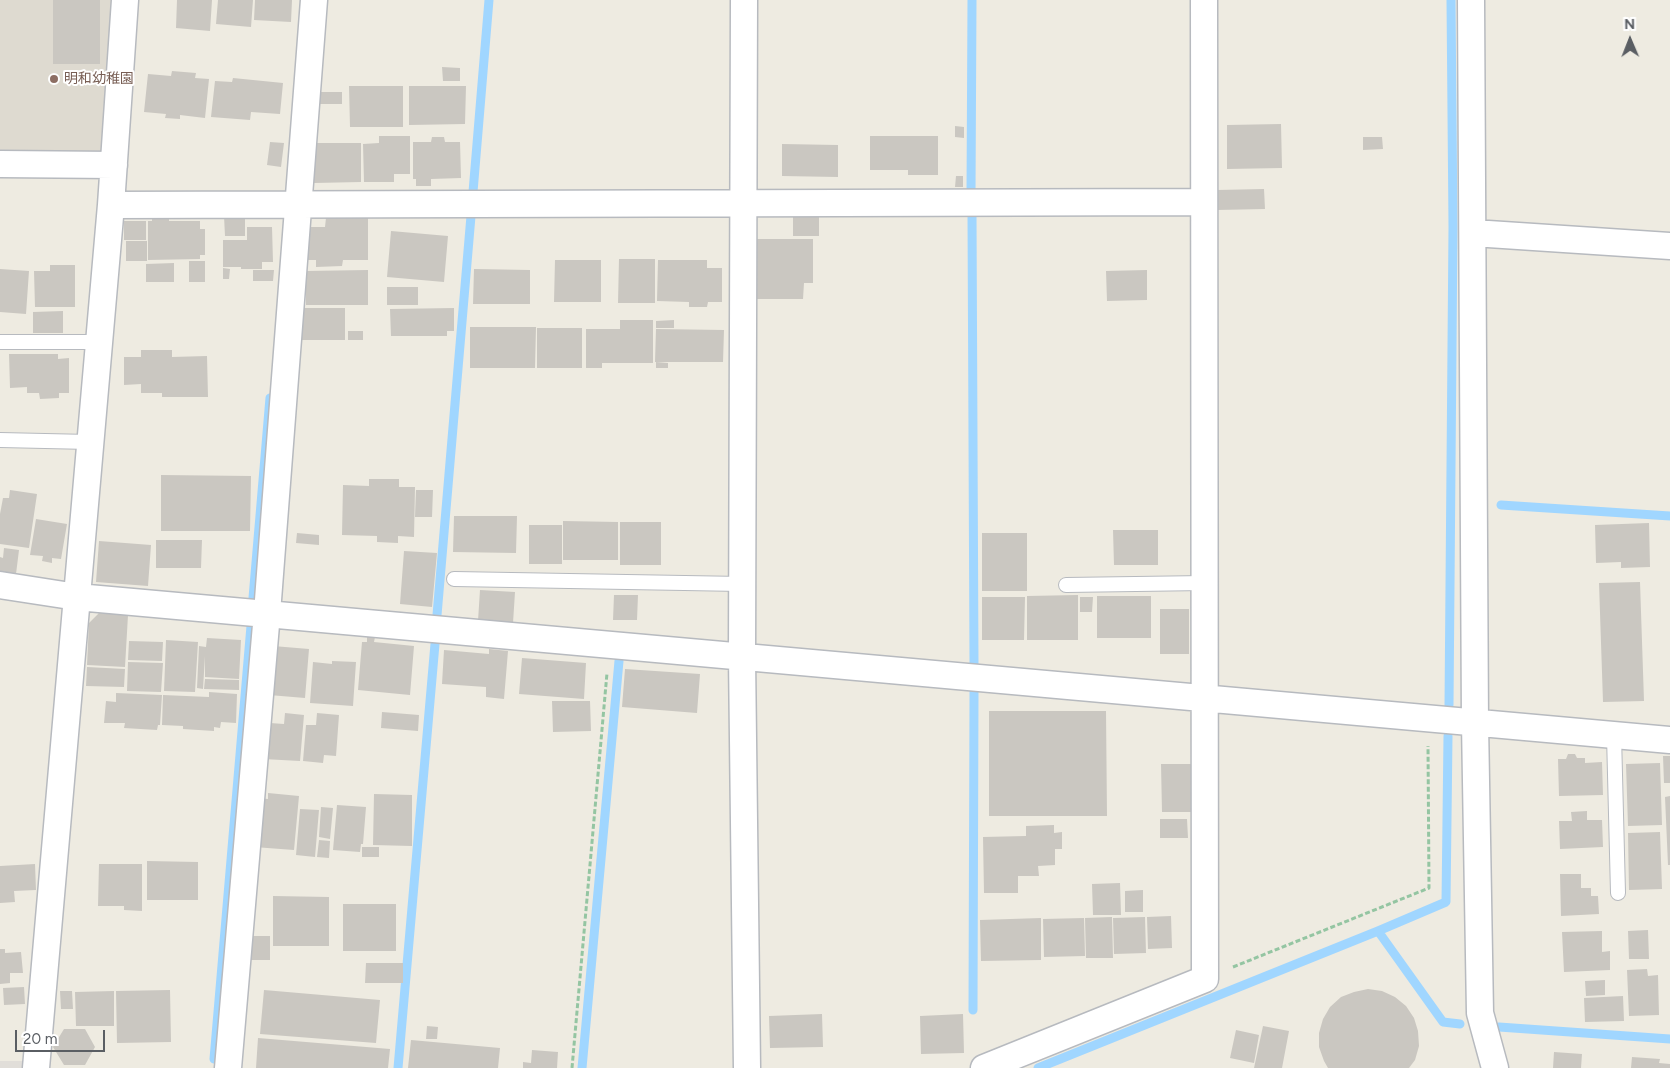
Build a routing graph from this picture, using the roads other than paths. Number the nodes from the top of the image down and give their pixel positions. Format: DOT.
graph roads {
  1 [pos="125,0"];
  2 [pos="314,0"];
  3 [pos="744,0"];
  4 [pos="1204,0"];
  5 [pos="1472,0"];
  6 [pos="0,164"];
  7 [pos="114,165"];
  8 [pos="1204,202"];
  9 [pos="744,203"];
  10 [pos="298,204"];
  11 [pos="111,205"];
  12 [pos="1473,233"];
  13 [pos="1670,246"];
  14 [pos="0,342"];
  15 [pos="99,342"];
  16 [pos="0,440"];
  17 [pos="90,442"];
  18 [pos="454,580"];
  19 [pos="1205,583"];
  20 [pos="742,584"];
  21 [pos="0,585"];
  22 [pos="1066,585"];
  23 [pos="77,597"];
  24 [pos="267,613"];
  25 [pos="742,657"];
  26 [pos="1205,699"];
  27 [pos="1475,724"];
  28 [pos="1614,736"];
  29 [pos="1670,740"];
  30 [pos="1618,893"];
  31 [pos="36,1068"];
  32 [pos="228,1068"];
  33 [pos="746,1068"];
  34 [pos="984,1068"];
  35 [pos="1495,1068"];
  1 -- 7 [label="street"];
  2 -- 10 [label="street"];
  3 -- 9 [label="street"];
  4 -- 8 [label="street"];
  5 -- 12 [label="street"];
  6 -- 7 [label="street"];
  7 -- 11 [label="street"];
  8 -- 9 [label="street"];
  8 -- 19 [label="street"];
  9 -- 10 [label="street"];
  9 -- 20 [label="street"];
  10 -- 11 [label="street"];
  10 -- 24 [label="street"];
  11 -- 15 [label="street"];
  12 -- 13 [label="street"];
  12 -- 27 [label="street"];
  14 -- 15 [label="lane"];
  15 -- 17 [label="street"];
  16 -- 17 [label="lane"];
  17 -- 23 [label="street"];
  18 -- 20 [label="lane"];
  19 -- 22 [label="lane"];
  19 -- 26 [label="street"];
  20 -- 25 [label="street"];
  21 -- 23 [label="street"];
  23 -- 24 [label="street"];
  23 -- 31 [label="street"];
  24 -- 25 [label="street"];
  24 -- 32 [label="street"];
  25 -- 26 [label="street"];
  25 -- 33 [label="street"];
  26 -- 27 [label="street"];
  26 -- 34 [label="street"];
  27 -- 28 [label="street"];
  27 -- 35 [label="street"];
  28 -- 29 [label="street"];
  28 -- 30 [label="lane"];
}
